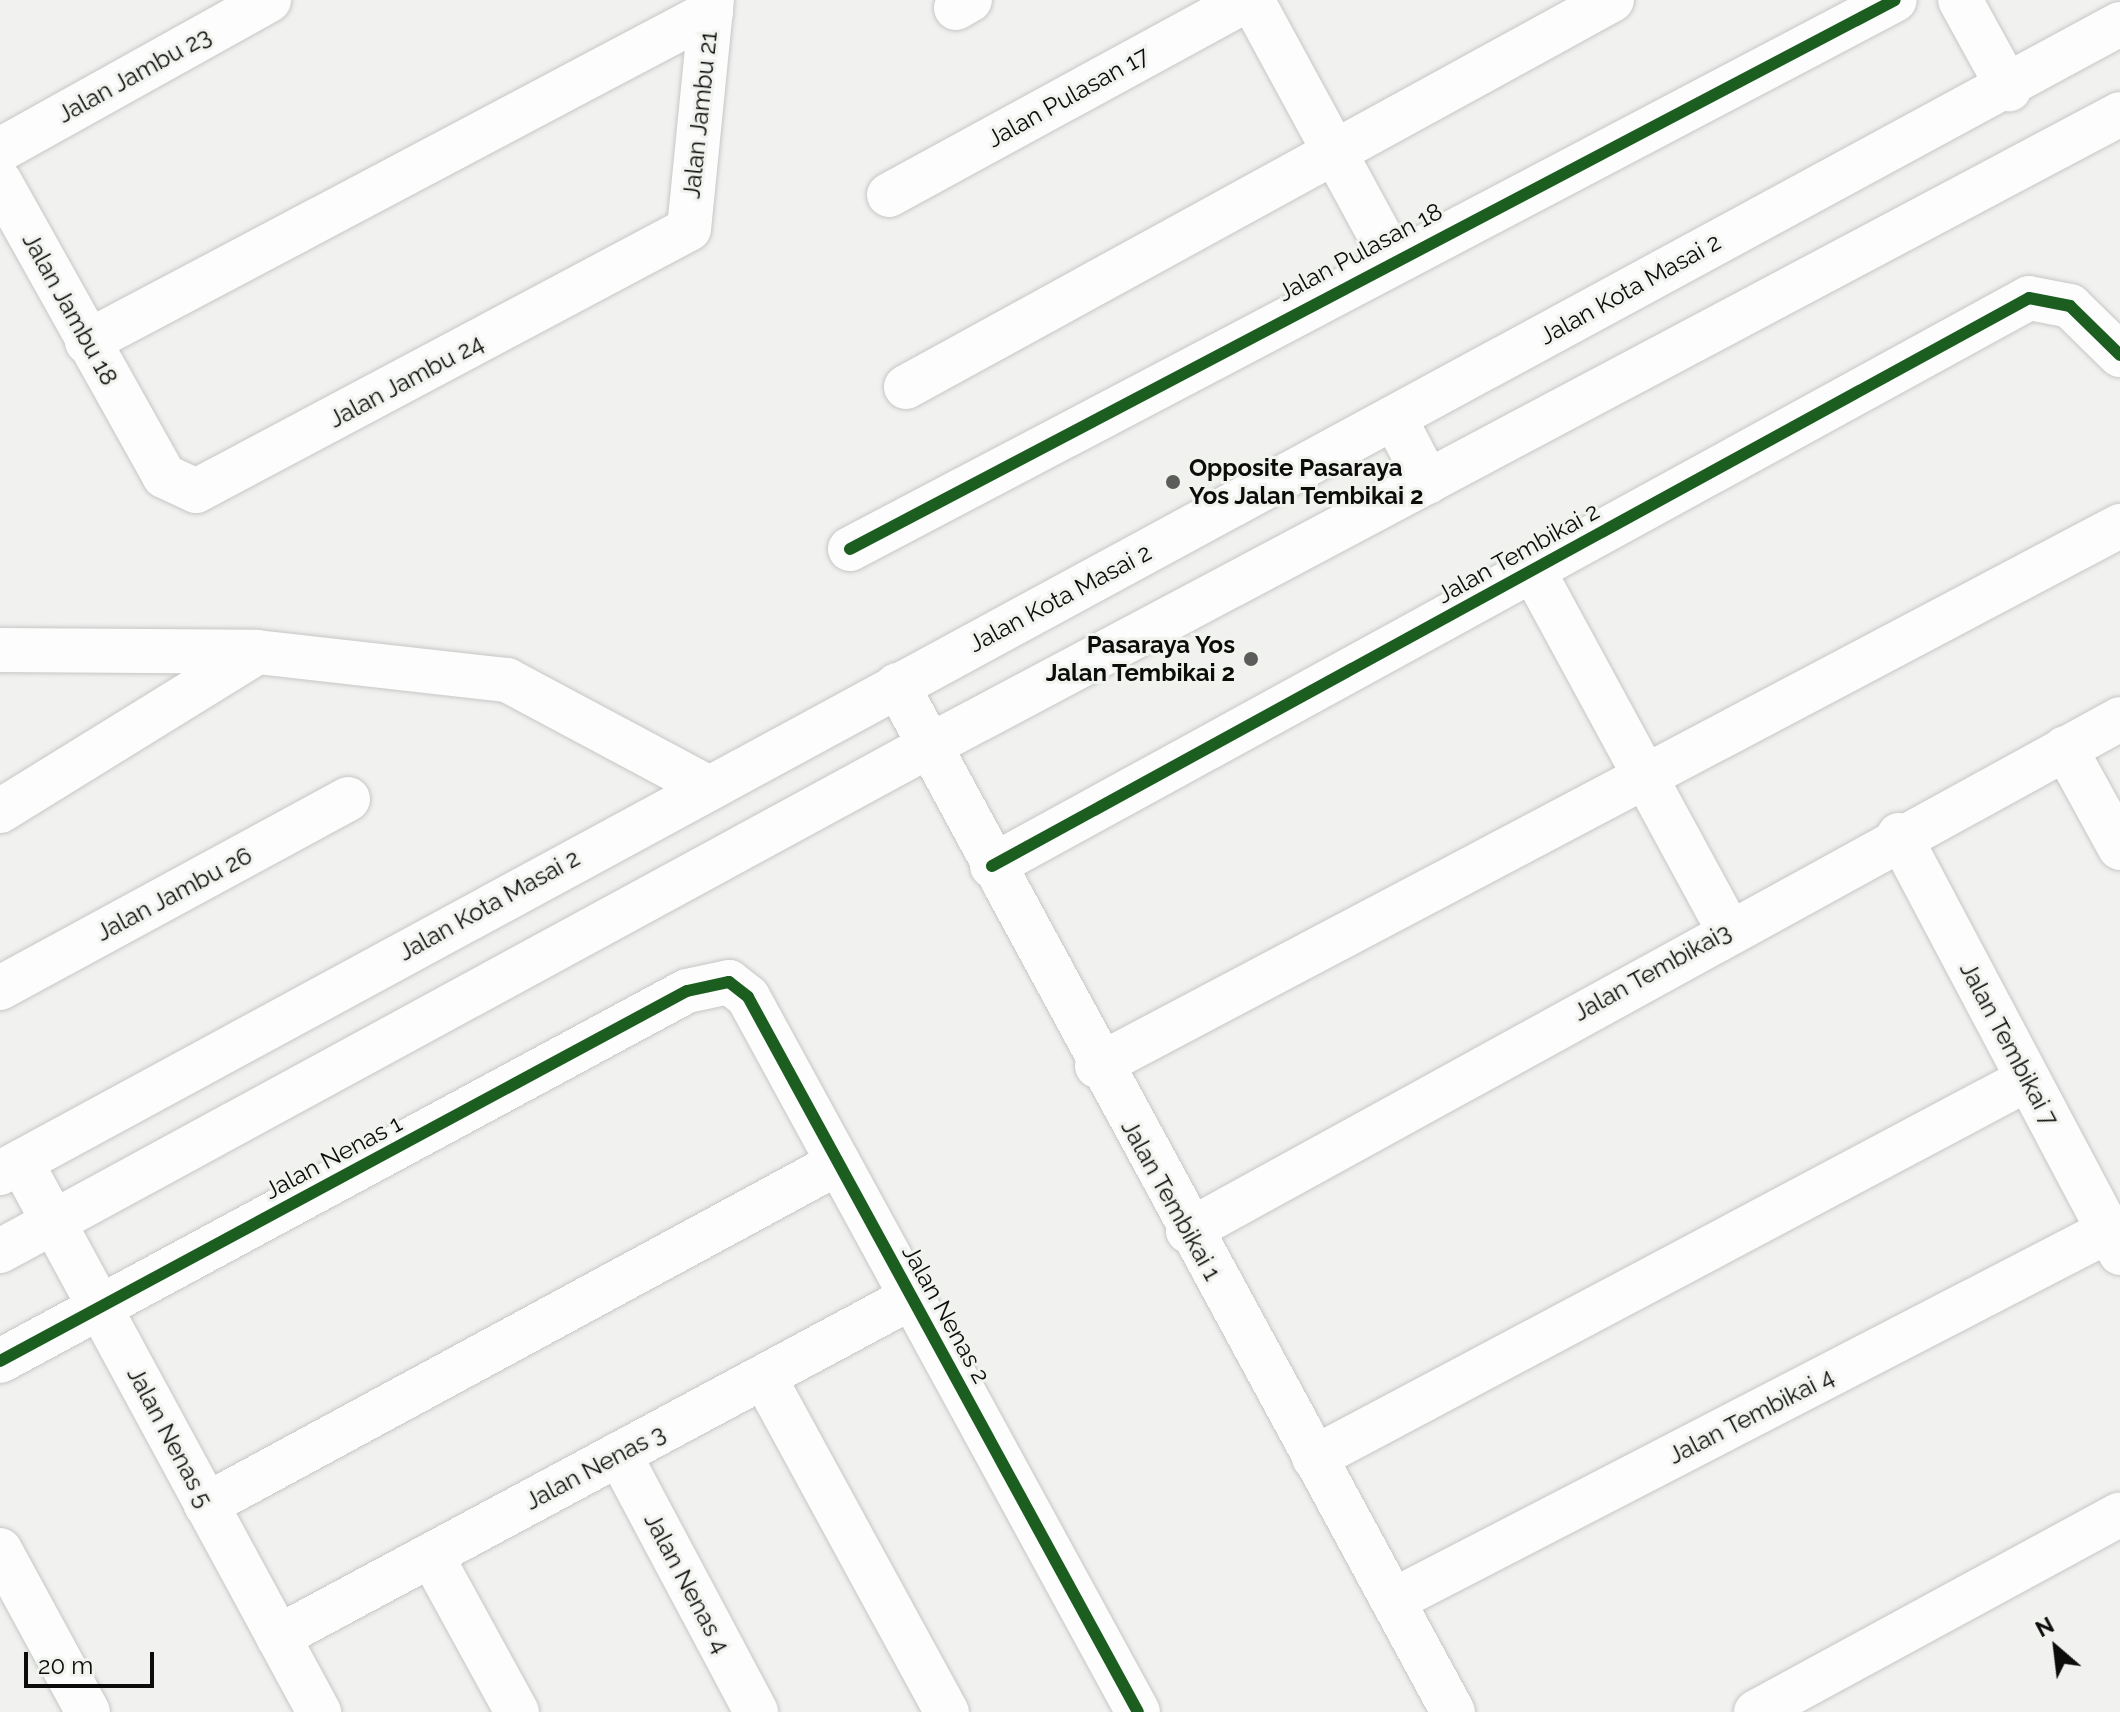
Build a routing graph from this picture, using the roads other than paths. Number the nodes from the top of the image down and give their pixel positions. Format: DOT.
graph roads {
  1 [pos="269,0"];
  2 [pos="1250,0"];
  3 [pos="1612,0"];
  4 [pos="1895,0"];
  5 [pos="1960,0"];
  6 [pos="711,6"];
  7 [pos="2120,24"];
  8 [pos="2009,89"];
  9 [pos="2119,117"];
  10 [pos="0,150"];
  11 [pos="1334,153"];
  12 [pos="0,182"];
  13 [pos="889,195"];
  14 [pos="689,229"];
  15 [pos="1393,260"];
  16 [pos="87,342"];
  17 [pos="2120,355"];
  18 [pos="906,387"];
  19 [pos="1395,419"];
  20 [pos="139,436"];
  21 [pos="1428,482"];
  22 [pos="2120,526"];
  23 [pos="850,549"];
  24 [pos="1533,570"];
  25 [pos="0,650"];
  26 [pos="257,652"];
  27 [pos="897,685"];
  28 [pos="2120,719"];
  29 [pos="929,746"];
  30 [pos="2065,748"];
  31 [pos="1643,777"];
  32 [pos="707,787"];
  33 [pos="348,799"];
  34 [pos="0,811"];
  35 [pos="1899,835"];
  36 [pos="2120,848"];
  37 [pos="992,866"];
  38 [pos="1728,929"];
  39 [pos="0,988"];
  40 [pos="687,991"];
  41 [pos="1097,1066"];
  42 [pos="2028,1079"];
  43 [pos="838,1163"];
  44 [pos="10,1167"];
  45 [pos="54,1222"];
  46 [pos="1188,1231"];
  47 [pos="2114,1242"];
  48 [pos="0,1251"];
  49 [pos="912,1297"];
  50 [pos="100,1307"];
  51 [pos="0,1361"];
  52 [pos="764,1377"];
  53 [pos="619,1454"];
  54 [pos="1314,1458"];
  55 [pos="206,1505"];
  56 [pos="2120,1514"];
  57 [pos="0,1550"];
  58 [pos="431,1555"];
  59 [pos="1394,1600"];
  60 [pos="278,1637"];
  61 [pos="88,1712"];
  62 [pos="319,1712"];
  63 [pos="517,1712"];
  64 [pos="756,1712"];
  65 [pos="947,1712"];
  66 [pos="1138,1712"];
  67 [pos="1453,1712"];
  68 [pos="1756,1712"];
  1 -- 10 [label="street, Jalan Jambu 23"];
  2 -- 11 [label="street"];
  2 -- 13 [label="street, Jalan Pulasan 17"];
  3 -- 11 [label="street"];
  4 -- 15 [label="street, Jalan Pulasan 18"];
  5 -- 8 [label="street"];
  6 -- 14 [label="street, Jalan Jambu 21"];
  6 -- 16 [label="street"];
  7 -- 8 [label="street, Jalan Kota Masai 2"];
  8 -- 19 [label="street, Jalan Kota Masai 2"];
  9 -- 21 [label="street"];
  11 -- 15 [label="street"];
  11 -- 18 [label="street"];
  12 -- 16 [label="street, Jalan Jambu 18"];
  14 -- 20 [label="street, Jalan Jambu 24"];
  15 -- 23 [label="street, Jalan Pulasan 18"];
  16 -- 20 [label="street, Jalan Jambu 18"];
  17 -- 24 [label="street, Jalan Tembikai 2"];
  19 -- 21 [label="street"];
  19 -- 27 [label="street, Jalan Kota Masai 2"];
  21 -- 29 [label="street"];
  22 -- 31 [label="street"];
  24 -- 31 [label="street"];
  24 -- 37 [label="street, Jalan Tembikai 2"];
  25 -- 26 [label="street"];
  26 -- 32 [label="street"];
  26 -- 34 [label="street"];
  27 -- 29 [label="street, Jalan Tembikai 1"];
  27 -- 32 [label="street, Jalan Kota Masai 2"];
  28 -- 30 [label="street, Jalan Tembikai3"];
  29 -- 37 [label="street, Jalan Tembikai 1"];
  29 -- 45 [label="street"];
  30 -- 35 [label="street, Jalan Tembikai3"];
  30 -- 36 [label="street"];
  31 -- 38 [label="street"];
  31 -- 41 [label="street"];
  32 -- 44 [label="street, Jalan Kota Masai 2"];
  33 -- 39 [label="street, Jalan Jambu 26"];
  35 -- 38 [label="street, Jalan Tembikai3"];
  35 -- 42 [label="street, Jalan Tembikai 7"];
  37 -- 41 [label="street, Jalan Tembikai 1"];
  38 -- 46 [label="street, Jalan Tembikai3"];
  40 -- 43 [label="street, Jalan Nenas 2"];
  40 -- 50 [label="street, Jalan Nenas 1"];
  41 -- 46 [label="street, Jalan Tembikai 1"];
  42 -- 47 [label="street, Jalan Tembikai 7"];
  42 -- 54 [label="street"];
  43 -- 49 [label="street, Jalan Nenas 2"];
  43 -- 55 [label="street"];
  44 -- 45 [label="street, Jalan Nenas 5"];
  45 -- 48 [label="street"];
  45 -- 50 [label="street, Jalan Nenas 5"];
  46 -- 54 [label="street, Jalan Tembikai 1"];
  47 -- 59 [label="street, Jalan Tembikai 4"];
  49 -- 52 [label="street, Jalan Nenas 3"];
  49 -- 66 [label="street, Jalan Nenas 2"];
  50 -- 51 [label="street, Jalan Nenas 1"];
  50 -- 55 [label="street, Jalan Nenas 5"];
  52 -- 53 [label="street, Jalan Nenas 3"];
  52 -- 65 [label="street"];
  53 -- 58 [label="street, Jalan Nenas 3"];
  53 -- 64 [label="street, Jalan Nenas 4"];
  54 -- 59 [label="street, Jalan Tembikai 1"];
  55 -- 60 [label="street, Jalan Nenas 5"];
  56 -- 68 [label="street"];
  57 -- 61 [label="street"];
  58 -- 60 [label="street, Jalan Nenas 3"];
  58 -- 63 [label="street"];
  59 -- 67 [label="street, Jalan Tembikai 1"];
  60 -- 62 [label="street, Jalan Nenas 5"];
}
